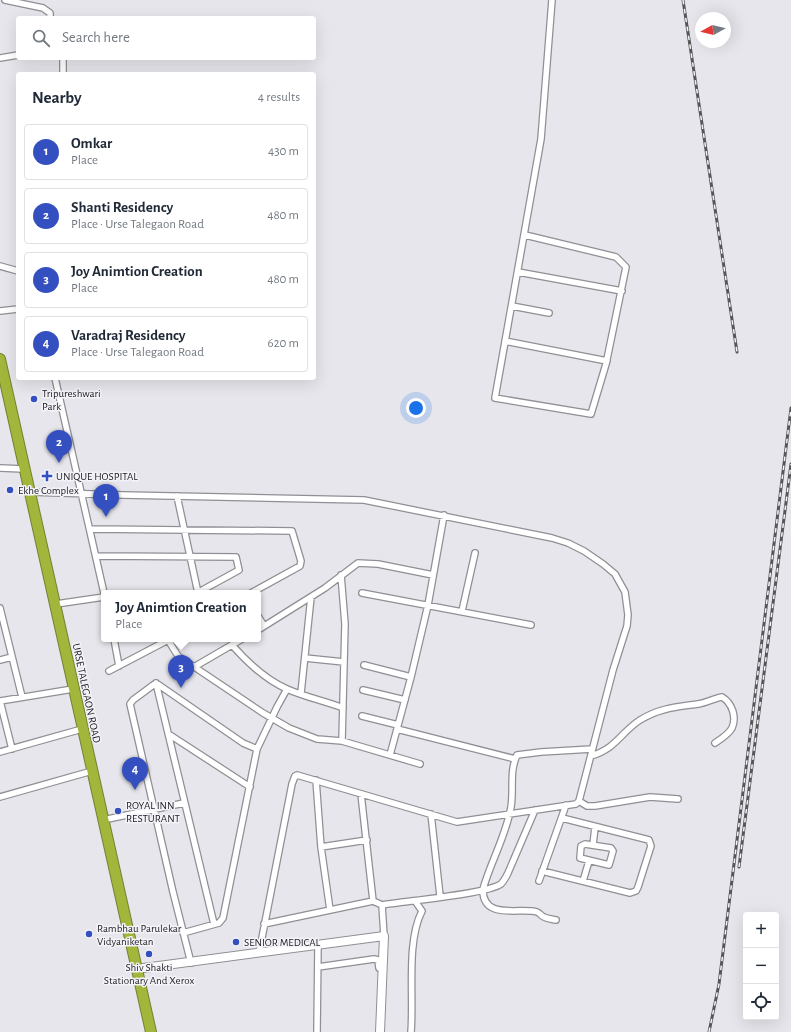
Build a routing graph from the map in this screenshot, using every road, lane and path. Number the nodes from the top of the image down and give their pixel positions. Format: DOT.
graph roads {
  1 [pos="5,0"];
  2 [pos="552,0"];
  3 [pos="50,16"];
  4 [pos="16,55"];
  5 [pos="0,58"];
  6 [pos="63,60"];
  7 [pos="63,72"];
  8 [pos="525,235"];
  9 [pos="0,266"];
  10 [pos="16,270"];
  11 [pos="518,272"];
  12 [pos="622,291"];
  13 [pos="512,306"];
  14 [pos="16,309"];
  15 [pos="0,311"];
  16 [pos="549,313"];
  17 [pos="505,341"];
  18 [pos="0,360"];
  19 [pos="607,362"];
  20 [pos="55,380"];
  21 [pos="0,468"];
  22 [pos="24,469"];
  23 [pos="29,492"];
  24 [pos="82,493"];
  25 [pos="177,496"];
  26 [pos="444,515"];
  27 [pos="91,529"];
  28 [pos="184,530"];
  29 [pos="475,553"];
  30 [pos="96,556"];
  31 [pos="190,556"];
  32 [pos="342,575"];
  33 [pos="433,575"];
  34 [pos="103,590"];
  35 [pos="197,590"];
  36 [pos="203,590"];
  37 [pos="256,590"];
  38 [pos="362,593"];
  39 [pos="101,597"];
  40 [pos="311,597"];
  41 [pos="56,604"];
  42 [pos="428,605"];
  43 [pos="0,608"];
  44 [pos="462,611"];
  45 [pos="261,621"];
  46 [pos="531,625"];
  47 [pos="264,626"];
  48 [pos="261,628"];
  49 [pos="115,642"];
  50 [pos="163,642"];
  51 [pos="171,642"];
  52 [pos="237,642"];
  53 [pos="232,645"];
  54 [pos="12,658"];
  55 [pos="305,658"];
  56 [pos="0,660"];
  57 [pos="344,662"];
  58 [pos="364,665"];
  59 [pos="119,666"];
  60 [pos="194,667"];
  61 [pos="109,671"];
  62 [pos="412,677"];
  63 [pos="156,683"];
  64 [pos="73,689"];
  65 [pos="287,689"];
  66 [pos="362,690"];
  67 [pos="301,693"];
  68 [pos="22,697"];
  69 [pos="405,700"];
  70 [pos="0,701"];
  71 [pos="343,708"];
  72 [pos="362,716"];
  73 [pos="271,718"];
  74 [pos="398,727"];
  75 [pos="82,729"];
  76 [pos="170,735"];
  77 [pos="342,741"];
  78 [pos="715,743"];
  79 [pos="12,748"];
  80 [pos="592,749"];
  81 [pos="257,750"];
  82 [pos="0,752"];
  83 [pos="390,755"];
  84 [pos="591,756"];
  85 [pos="515,759"];
  86 [pos="420,764"];
  87 [pos="92,771"];
  88 [pos="316,780"];
  89 [pos="250,787"];
  90 [pos="361,794"];
  91 [pos="0,797"];
  92 [pos="678,799"];
  93 [pos="579,801"];
  94 [pos="184,803"];
  95 [pos="566,805"];
  96 [pos="153,809"];
  97 [pos="535,810"];
  98 [pos="431,814"];
  99 [pos="509,815"];
  100 [pos="562,818"];
  101 [pos="103,820"];
  102 [pos="595,827"];
  103 [pos="367,840"];
  104 [pos="593,845"];
  105 [pos="321,847"];
  106 [pos="589,861"];
  107 [pos="542,872"];
  108 [pos="539,881"];
  109 [pos="584,881"];
  110 [pos="484,889"];
  111 [pos="440,896"];
  112 [pos="415,900"];
  113 [pos="373,901"];
  114 [pos="382,905"];
  115 [pos="330,910"];
  116 [pos="556,920"];
  117 [pos="214,924"];
  118 [pos="264,924"];
  119 [pos="183,933"];
  120 [pos="384,936"];
  121 [pos="318,945"];
  122 [pos="259,953"];
  123 [pos="191,963"];
  124 [pos="318,967"];
  125 [pos="136,969"];
  126 [pos="151,1032"];
  127 [pos="317,1032"];
  128 [pos="379,1032"];
  129 [pos="411,1032"];
  1 -- 3 [label="street"];
  2 -- 8 [label="street"];
  4 -- 5 [label="street"];
  6 -- 7 [label="street"];
  8 -- 11 [label="street"];
  8 -- 12 [label="street"];
  9 -- 10 [label="street"];
  11 -- 12 [label="street"];
  11 -- 13 [label="street"];
  12 -- 19 [label="street"];
  13 -- 16 [label="street"];
  13 -- 17 [label="street"];
  14 -- 15 [label="street"];
  17 -- 19 [label="street"];
  17 -- 19 [label="street"];
  18 -- 22 [label="highway, URSE TALEGAON ROAD"];
  20 -- 24 [label="street"];
  21 -- 22 [label="street"];
  22 -- 23 [label="highway, URSE TALEGAON ROAD"];
  23 -- 24 [label="street"];
  23 -- 41 [label="highway, URSE TALEGAON ROAD"];
  24 -- 25 [label="street"];
  24 -- 27 [label="street"];
  25 -- 26 [label="street"];
  25 -- 28 [label="street"];
  26 -- 33 [label="street"];
  26 -- 80 [label="street"];
  27 -- 28 [label="street"];
  27 -- 30 [label="street"];
  28 -- 31 [label="street"];
  28 -- 37 [label="street"];
  29 -- 44 [label="street"];
  30 -- 31 [label="street"];
  30 -- 34 [label="street"];
  31 -- 35 [label="street"];
  31 -- 36 [label="street"];
  32 -- 33 [label="street"];
  32 -- 40 [label="street"];
  32 -- 57 [label="street"];
  33 -- 42 [label="street"];
  38 -- 42 [label="street"];
  39 -- 41 [label="street"];
  40 -- 47 [label="street"];
  40 -- 55 [label="street"];
  41 -- 64 [label="highway, URSE TALEGAON ROAD"];
  42 -- 44 [label="street"];
  42 -- 62 [label="street"];
  43 -- 54 [label="street"];
  44 -- 46 [label="street"];
  45 -- 47 [label="street"];
  47 -- 48 [label="street"];
  49 -- 59 [label="street"];
  50 -- 59 [label="street"];
  51 -- 60 [label="street"];
  52 -- 53 [label="street"];
  53 -- 60 [label="street"];
  53 -- 65 [label="street"];
  54 -- 56 [label="street"];
  54 -- 68 [label="street"];
  55 -- 57 [label="street"];
  55 -- 67 [label="street"];
  57 -- 71 [label="street"];
  58 -- 62 [label="street"];
  59 -- 61 [label="street"];
  60 -- 73 [label="street"];
  62 -- 69 [label="street"];
  63 -- 76 [label="street"];
  63 -- 81 [label="street"];
  63 -- 96 [label="street"];
  64 -- 68 [label="street"];
  64 -- 75 [label="highway, URSE TALEGAON ROAD"];
  65 -- 67 [label="street"];
  65 -- 73 [label="street"];
  66 -- 69 [label="street"];
  67 -- 71 [label="street"];
  68 -- 70 [label="street"];
  69 -- 74 [label="street"];
  70 -- 79 [label="street"];
  71 -- 77 [label="street"];
  72 -- 74 [label="street"];
  73 -- 77 [label="street"];
  73 -- 81 [label="street"];
  74 -- 83 [label="street"];
  74 -- 85 [label="street"];
  75 -- 79 [label="street"];
  75 -- 87 [label="highway, URSE TALEGAON ROAD"];
  76 -- 89 [label="street"];
  76 -- 94 [label="street"];
  77 -- 83 [label="street"];
  78 -- 84 [label="street"];
  79 -- 82 [label="street"];
  80 -- 84 [label="street"];
  80 -- 85 [label="street"];
  81 -- 89 [label="street"];
  83 -- 86 [label="street"];
  84 -- 93 [label="street"];
  85 -- 99 [label="street"];
  87 -- 91 [label="street"];
  87 -- 101 [label="highway, URSE TALEGAON ROAD"];
  88 -- 90 [label="street"];
  88 -- 105 [label="street"];
  88 -- 118 [label="street"];
  89 -- 117 [label="street"];
  90 -- 98 [label="street"];
  90 -- 103 [label="street"];
  92 -- 93 [label="street"];
  93 -- 95 [label="street"];
  94 -- 96 [label="street"];
  94 -- 117 [label="street"];
  95 -- 97 [label="street"];
  95 -- 100 [label="street"];
  96 -- 101 [label="street"];
  96 -- 119 [label="street"];
  97 -- 99 [label="street"];
  97 -- 110 [label="street"];
  98 -- 99 [label="street"];
  98 -- 111 [label="street"];
  99 -- 110 [label="street"];
  100 -- 102 [label="street"];
  100 -- 107 [label="street"];
  101 -- 125 [label="highway, URSE TALEGAON ROAD"];
  102 -- 104 [label="street"];
  102 -- 109 [label="street"];
  103 -- 105 [label="street"];
  103 -- 113 [label="street"];
  104 -- 106 [label="street"];
  104 -- 106 [label="street"];
  105 -- 115 [label="street"];
  106 -- 109 [label="street"];
  107 -- 108 [label="street"];
  107 -- 109 [label="street"];
  110 -- 111 [label="street"];
  110 -- 116 [label="street"];
  111 -- 112 [label="street"];
  112 -- 114 [label="street"];
  112 -- 129 [label="street"];
  113 -- 114 [label="street"];
  113 -- 115 [label="street"];
  114 -- 120 [label="street"];
  115 -- 118 [label="street"];
  117 -- 119 [label="street"];
  118 -- 122 [label="street"];
  119 -- 123 [label="street"];
  120 -- 121 [label="street"];
  120 -- 128 [label="street"];
  121 -- 122 [label="street"];
  121 -- 124 [label="street"];
  122 -- 123 [label="street"];
  123 -- 125 [label="street"];
  124 -- 127 [label="street"];
  124 -- 128 [label="street"];
  125 -- 126 [label="highway, URSE TALEGAON ROAD"];
}
